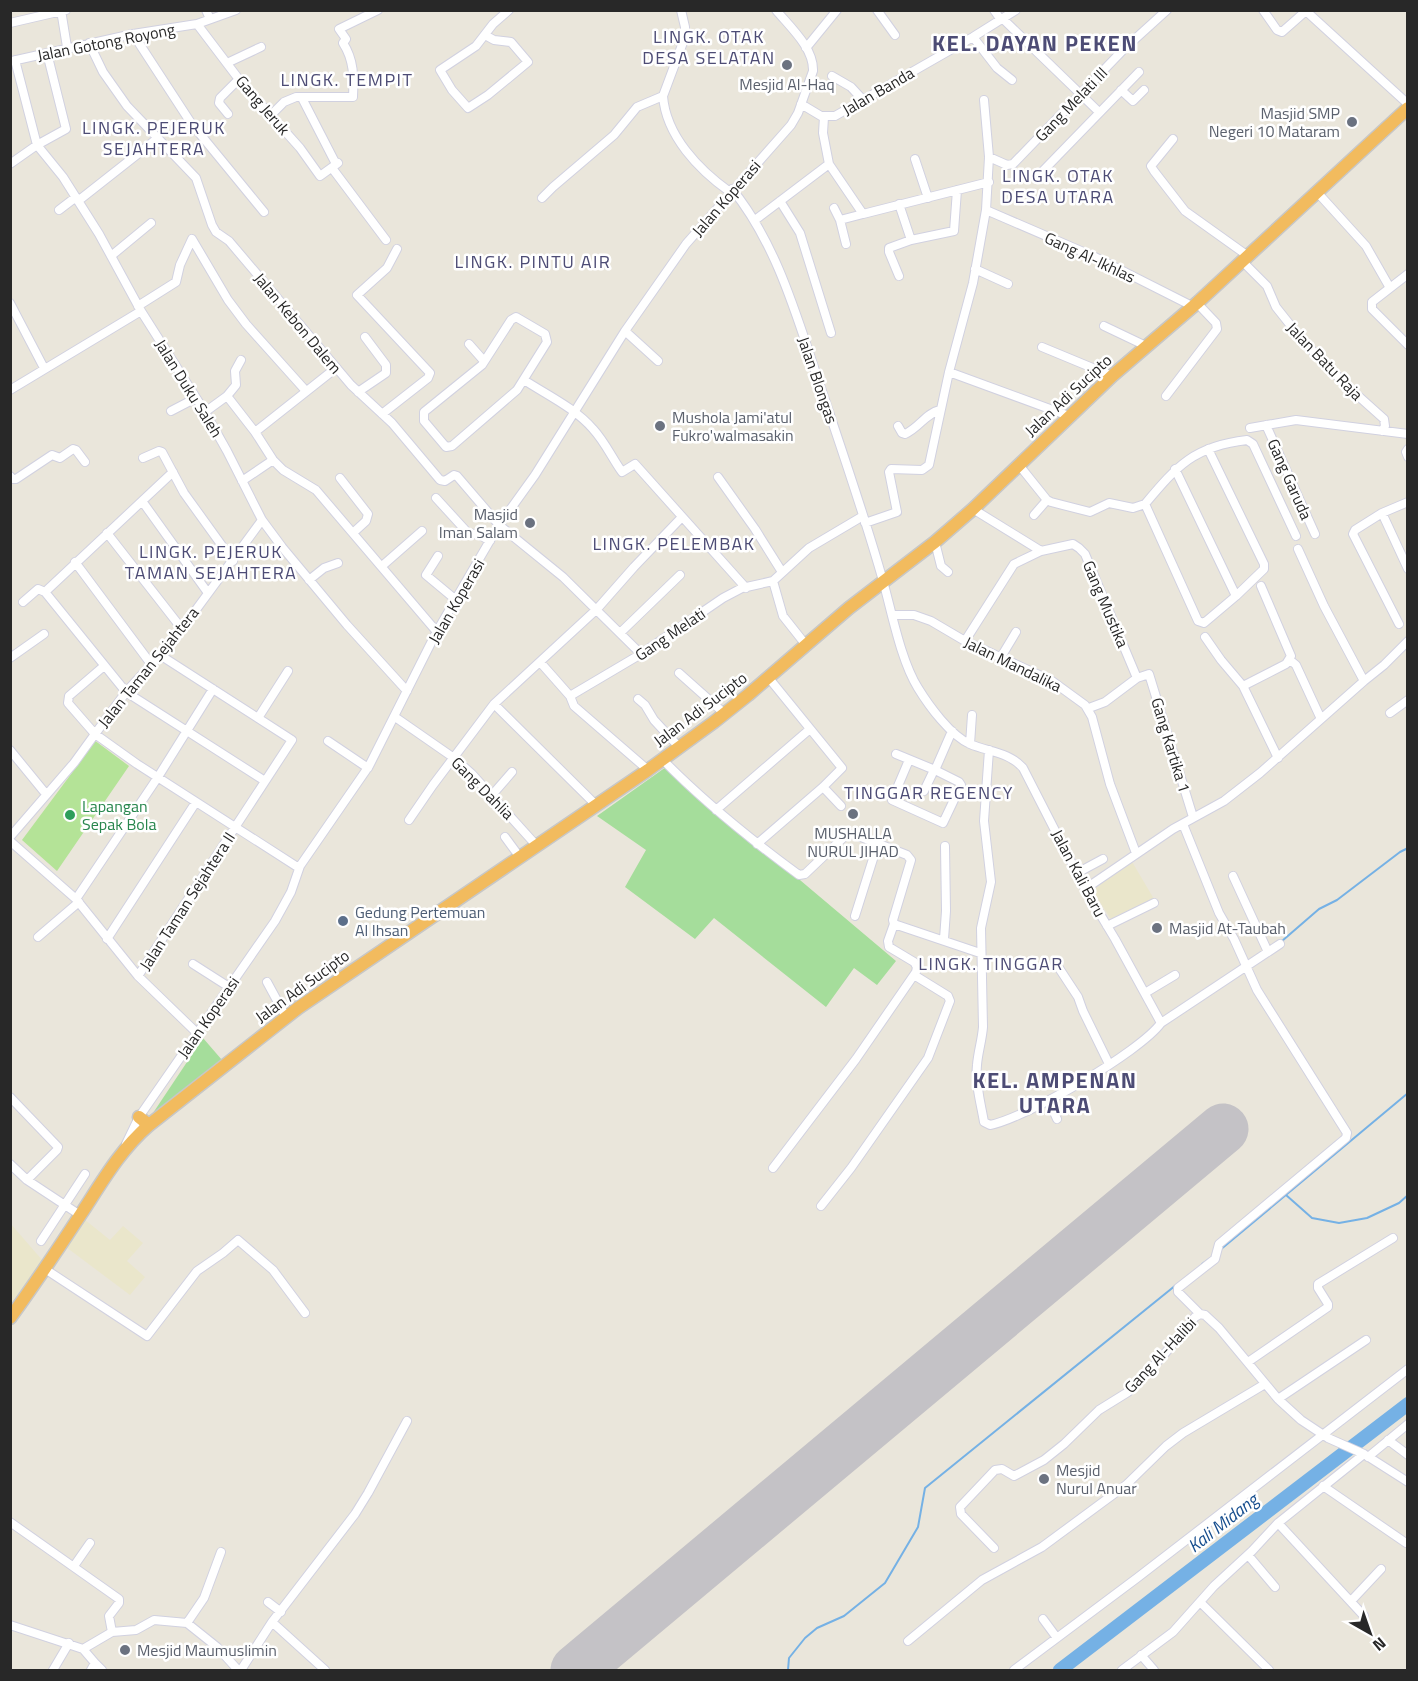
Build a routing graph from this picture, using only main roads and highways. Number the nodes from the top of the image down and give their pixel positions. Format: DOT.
graph roads {
  1 [pos="1407,106"];
  2 [pos="10,1318"];
  1 -- 2 [label="highway, Jalan Adi Sucipto"];
}
